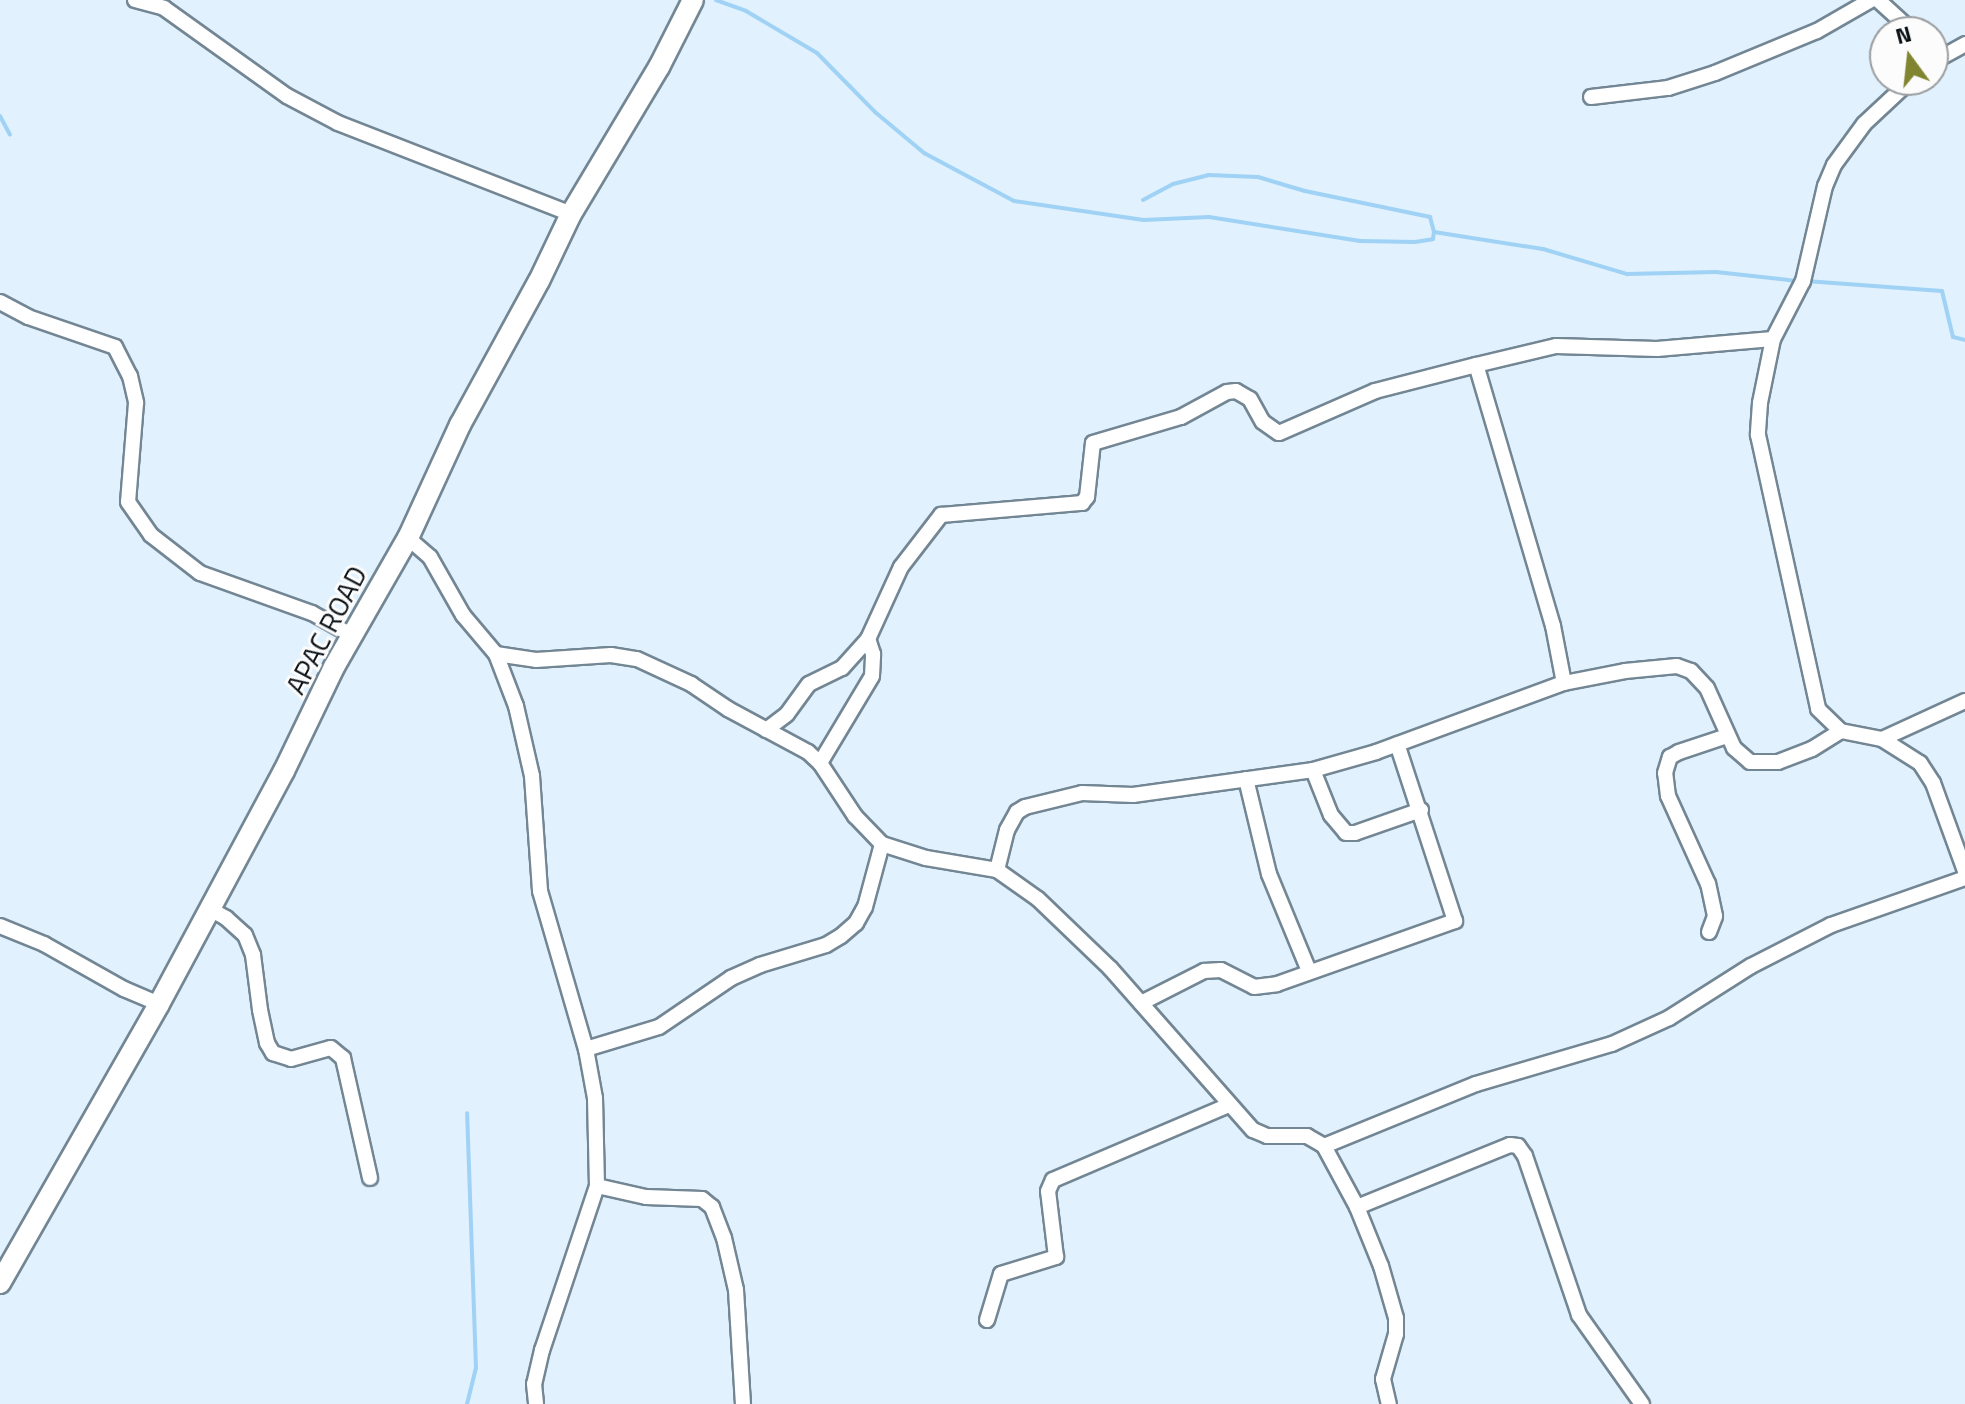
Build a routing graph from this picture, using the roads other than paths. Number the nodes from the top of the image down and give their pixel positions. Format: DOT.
graph roads {
  1 [pos="135,0"];
  2 [pos="693,0"];
  3 [pos="1871,0"];
  4 [pos="1878,0"];
  5 [pos="1896,16"];
  6 [pos="1894,96"];
  7 [pos="1591,97"];
  8 [pos="571,214"];
  9 [pos="0,302"];
  10 [pos="1773,339"];
  11 [pos="1476,365"];
  12 [pos="408,538"];
  13 [pos="353,636"];
  14 [pos="868,639"];
  15 [pos="496,654"];
  16 [pos="1564,683"];
  17 [pos="1965,701"];
  18 [pos="766,730"];
  19 [pos="1841,731"];
  20 [pos="1727,736"];
  21 [pos="1882,739"];
  22 [pos="1397,744"];
  23 [pos="820,763"];
  24 [pos="1313,770"];
  25 [pos="1246,779"];
  26 [pos="1421,810"];
  27 [pos="882,844"];
  28 [pos="997,870"];
  29 [pos="1965,871"];
  30 [pos="1965,878"];
  31 [pos="208,908"];
  32 [pos="0,926"];
  33 [pos="1709,932"];
  34 [pos="1309,971"];
  35 [pos="1141,1003"];
  36 [pos="159,1004"];
  37 [pos="586,1049"];
  38 [pos="1229,1105"];
  39 [pos="1324,1146"];
  40 [pos="370,1178"];
  41 [pos="597,1186"];
  42 [pos="1357,1207"];
  43 [pos="0,1283"];
  44 [pos="987,1320"];
  45 [pos="536,1404"];
  46 [pos="743,1404"];
  47 [pos="1389,1404"];
  48 [pos="1642,1404"];
  1 -- 8 [label="street"];
  2 -- 8 [label="main road, APAC ROAD"];
  3 -- 7 [label="street"];
  4 -- 5 [label="street"];
  6 -- 10 [label="street"];
  8 -- 12 [label="main road, APAC ROAD"];
  9 -- 13 [label="street"];
  10 -- 11 [label="street"];
  10 -- 19 [label="street"];
  11 -- 14 [label="street"];
  11 -- 16 [label="street"];
  12 -- 13 [label="main road, APAC ROAD"];
  12 -- 15 [label="street"];
  13 -- 31 [label="main road, APAC ROAD"];
  14 -- 18 [label="street"];
  14 -- 23 [label="street"];
  15 -- 18 [label="street"];
  15 -- 37 [label="street"];
  16 -- 20 [label="street"];
  16 -- 22 [label="street"];
  17 -- 21 [label="street"];
  18 -- 23 [label="street"];
  19 -- 20 [label="street"];
  19 -- 21 [label="street"];
  20 -- 33 [label="street"];
  21 -- 29 [label="street"];
  22 -- 24 [label="street"];
  22 -- 26 [label="street"];
  23 -- 27 [label="street"];
  24 -- 25 [label="street"];
  24 -- 26 [label="street"];
  25 -- 28 [label="street"];
  25 -- 34 [label="street"];
  26 -- 34 [label="street"];
  27 -- 28 [label="street"];
  27 -- 37 [label="street"];
  28 -- 35 [label="street"];
  30 -- 39 [label="street"];
  31 -- 36 [label="main road, APAC ROAD"];
  31 -- 40 [label="street"];
  32 -- 36 [label="street"];
  34 -- 35 [label="street"];
  35 -- 38 [label="street"];
  36 -- 43 [label="main road, APAC ROAD"];
  37 -- 41 [label="street"];
  38 -- 39 [label="street"];
  38 -- 44 [label="street"];
  39 -- 42 [label="street"];
  41 -- 45 [label="street"];
  41 -- 46 [label="street"];
  42 -- 47 [label="street"];
  42 -- 48 [label="street"];
}
